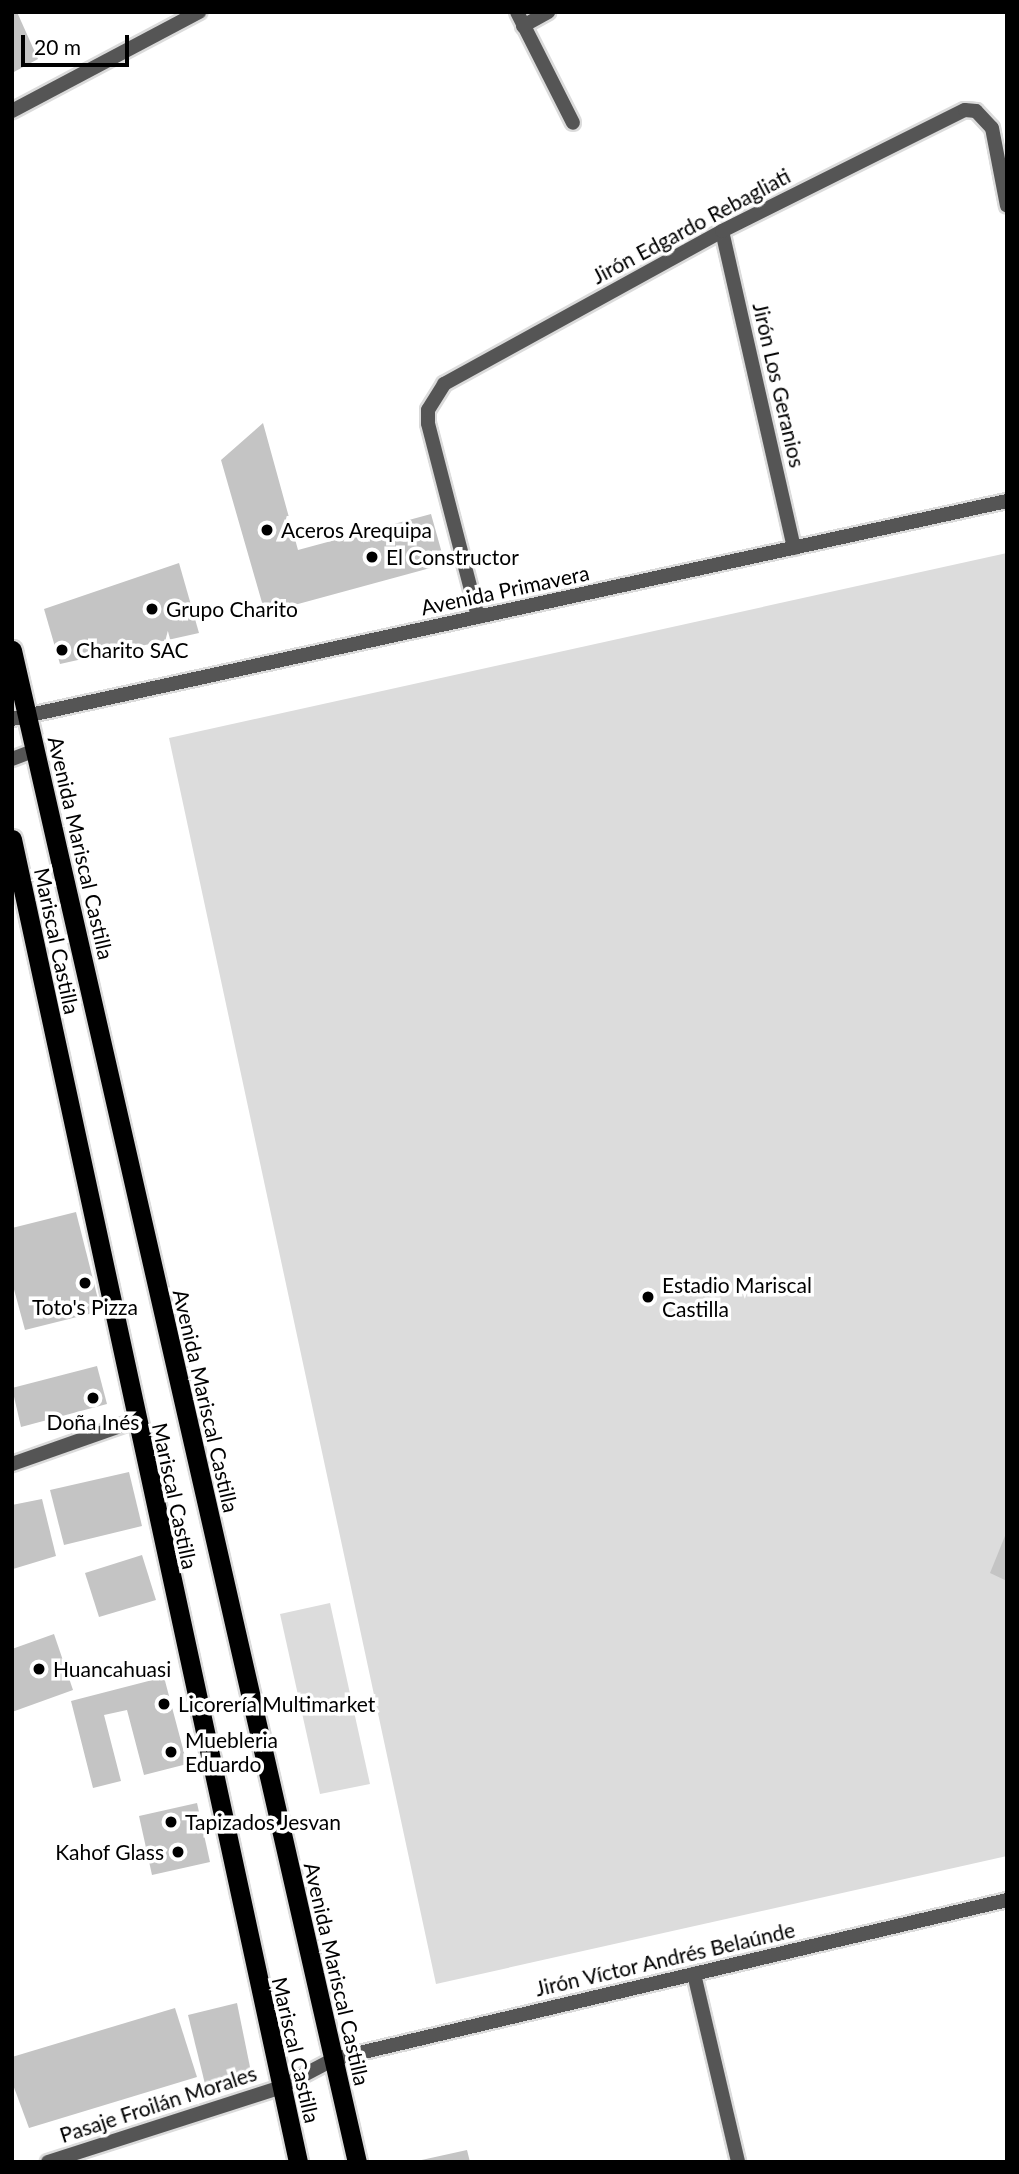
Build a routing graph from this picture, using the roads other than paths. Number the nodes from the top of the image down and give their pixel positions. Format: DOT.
graph roads {
  1 [pos="199,12"];
  2 [pos="548,12"];
  3 [pos="520,19"];
  4 [pos="12,111"];
  5 [pos="573,123"];
  6 [pos="1007,206"];
  7 [pos="722,231"];
  8 [pos="1007,501"];
  9 [pos="794,548"];
  10 [pos="478,617"];
  11 [pos="12,650"];
  12 [pos="20,717"];
  13 [pos="36,750"];
  14 [pos="12,759"];
  15 [pos="12,839"];
  16 [pos="135,1421"];
  17 [pos="12,1464"];
  18 [pos="1007,1900"];
  19 [pos="694,1974"];
  20 [pos="334,2059"];
  21 [pos="281,2087"];
  22 [pos="48,2162"];
  23 [pos="298,2162"];
  24 [pos="357,2162"];
  25 [pos="738,2162"];
  1 -- 4 [label="street"];
  2 -- 3 [label="street"];
  3 -- 5 [label="street"];
  6 -- 7 [label="street, Jirón Edgardo Rebagliati"];
  7 -- 9 [label="street, Jirón Los Geranios"];
  7 -- 10 [label="street, Jirón Edgardo Rebagliati"];
  8 -- 9 [label="street, Avenida Primavera"];
  9 -- 10 [label="street, Avenida Primavera"];
  10 -- 12 [label="street, Avenida Primavera"];
  11 -- 12 [label="highway, Avenida Mariscal Castilla"];
  12 -- 13 [label="highway, Avenida Mariscal Castilla"];
  13 -- 14 [label="street"];
  13 -- 20 [label="highway, Avenida Mariscal Castilla"];
  15 -- 16 [label="highway, Mariscal Castilla"];
  16 -- 17 [label="street"];
  16 -- 21 [label="highway, Mariscal Castilla"];
  18 -- 19 [label="street, Jirón Víctor Andrés Belaúnde"];
  19 -- 20 [label="street, Jirón Víctor Andrés Belaúnde"];
  19 -- 25 [label="street"];
  20 -- 21 [label="street, Jirón Víctor Andrés Belaúnde"];
  20 -- 24 [label="highway, Avenida Mariscal Castilla"];
  21 -- 22 [label="street, Pasaje Froilán Morales"];
  21 -- 23 [label="highway, Mariscal Castilla"];
}
